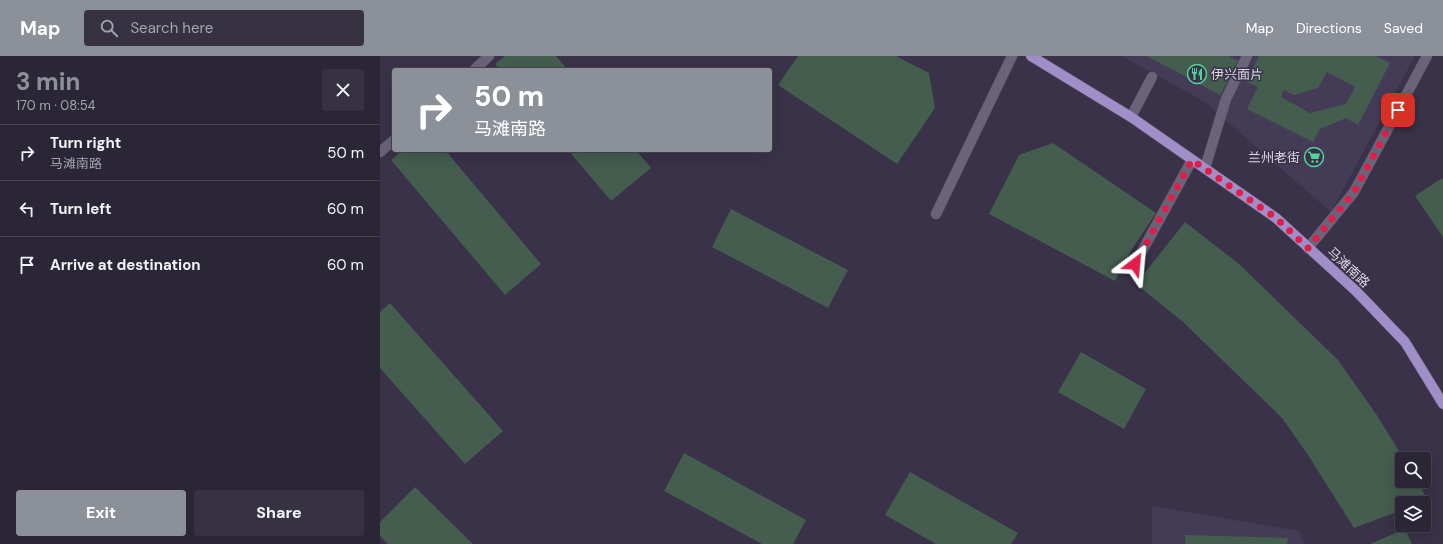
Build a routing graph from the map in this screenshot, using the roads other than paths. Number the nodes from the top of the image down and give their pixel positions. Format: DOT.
graph roads {
  1 [pos="489,56"];
  2 [pos="1012,56"];
  3 [pos="1031,56"];
  4 [pos="1247,56"];
  5 [pos="1427,56"];
  6 [pos="476,68"];
  7 [pos="1152,77"];
  8 [pos="1131,117"];
  9 [pos="392,142"];
  10 [pos="380,152"];
  11 [pos="1192,160"];
  12 [pos="1205,168"];
  13 [pos="936,214"];
  14 [pos="1308,248"];
  15 [pos="1135,264"];
  16 [pos="1443,404"];
  1 -- 6 [label="street"];
  2 -- 13 [label="street"];
  3 -- 8 [label="main road, 马滩南路"];
  4 -- 12 [label="street"];
  5 -- 14 [label="street"];
  7 -- 8 [label="street"];
  8 -- 11 [label="main road, 马滩南路"];
  9 -- 10 [label="street"];
  11 -- 12 [label="main road, 马滩南路"];
  11 -- 15 [label="street"];
  12 -- 14 [label="main road, 马滩南路"];
  14 -- 16 [label="main road, 马滩南路"];
}
